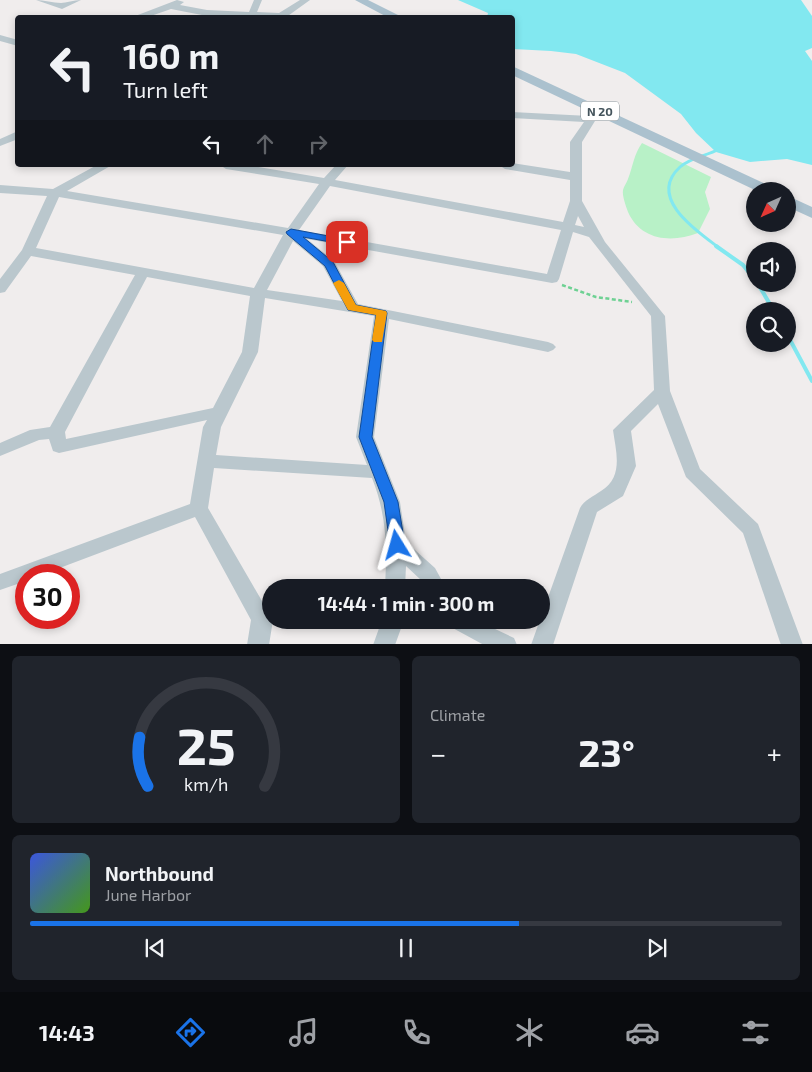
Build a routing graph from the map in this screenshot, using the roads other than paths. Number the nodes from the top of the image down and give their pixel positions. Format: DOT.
graph roads {
  1 [pos="40,0"];
  2 [pos="77,0"];
  3 [pos="185,0"];
  4 [pos="258,0"];
  5 [pos="306,0"];
  6 [pos="360,0"];
  7 [pos="197,1"];
  8 [pos="62,3"];
  9 [pos="171,6"];
  10 [pos="143,15"];
  11 [pos="252,15"];
  12 [pos="283,15"];
  13 [pos="392,15"];
  14 [pos="15,36"];
  15 [pos="0,38"];
  16 [pos="15,42"];
  17 [pos="515,72"];
  18 [pos="515,115"];
  19 [pos="598,116"];
  20 [pos="15,136"];
  21 [pos="0,143"];
  22 [pos="712,163"];
  23 [pos="102,167"];
  24 [pos="238,167"];
  25 [pos="340,167"];
  26 [pos="515,167"];
  27 [pos="576,176"];
  28 [pos="327,182"];
  29 [pos="751,182"];
  30 [pos="0,189"];
  31 [pos="55,193"];
  32 [pos="576,201"];
  33 [pos="796,204"];
  34 [pos="810,211"];
  35 [pos="568,227"];
  36 [pos="291,232"];
  37 [pos="594,234"];
  38 [pos="28,251"];
  39 [pos="143,272"];
  40 [pos="0,289"];
  41 [pos="258,293"];
  42 [pos="352,307"];
  43 [pos="382,313"];
  44 [pos="548,347"];
  45 [pos="662,392"];
  46 [pos="220,412"];
  47 [pos="56,432"];
  48 [pos="0,450"];
  49 [pos="206,461"];
  50 [pos="380,472"];
  51 [pos="199,508"];
  52 [pos="397,545"];
  53 [pos="395,579"];
  54 [pos="431,579"];
  55 [pos="0,582"];
  56 [pos="390,629"];
  57 [pos="475,629"];
  58 [pos="258,644"];
  59 [pos="384,644"];
  60 [pos="506,644"];
  61 [pos="542,644"];
  62 [pos="792,644"];
  1 -- 8 [label="street"];
  2 -- 8 [label="street"];
  3 -- 9 [label="street"];
  4 -- 11 [label="street"];
  5 -- 12 [label="street"];
  6 -- 13 [label="main road"];
  7 -- 9 [label="street"];
  9 -- 10 [label="street"];
  9 -- 11 [label="street"];
  14 -- 15 [label="street"];
  15 -- 16 [label="street"];
  17 -- 19 [label="main road, N 20"];
  18 -- 19 [label="street"];
  19 -- 22 [label="main road, N 20"];
  19 -- 27 [label="street"];
  20 -- 21 [label="street"];
  22 -- 29 [label="main road, N 20"];
  23 -- 31 [label="street"];
  24 -- 28 [label="street"];
  25 -- 28 [label="street"];
  26 -- 27 [label="street"];
  27 -- 32 [label="street"];
  28 -- 35 [label="street"];
  28 -- 36 [label="street"];
  30 -- 31 [label="street"];
  31 -- 36 [label="street"];
  31 -- 38 [label="street"];
  32 -- 35 [label="street"];
  32 -- 37 [label="street"];
  33 -- 34 [label="main road"];
  35 -- 36 [label="street"];
  35 -- 37 [label="street"];
  36 -- 41 [label="street"];
  36 -- 42 [label="street"];
  37 -- 45 [label="street"];
  38 -- 39 [label="street"];
  38 -- 40 [label="street"];
  39 -- 41 [label="street"];
  39 -- 47 [label="street"];
  41 -- 42 [label="street"];
  41 -- 46 [label="street"];
  42 -- 43 [label="street"];
  43 -- 44 [label="street"];
  43 -- 50 [label="street"];
  45 -- 61 [label="street"];
  45 -- 62 [label="street"];
  46 -- 47 [label="street"];
  46 -- 49 [label="street"];
  47 -- 48 [label="street"];
  49 -- 50 [label="street"];
  49 -- 51 [label="street"];
  50 -- 52 [label="street"];
  51 -- 55 [label="street"];
  51 -- 58 [label="street"];
  52 -- 53 [label="street"];
  52 -- 54 [label="street"];
  56 -- 59 [label="street"];
  57 -- 60 [label="street"];
}
